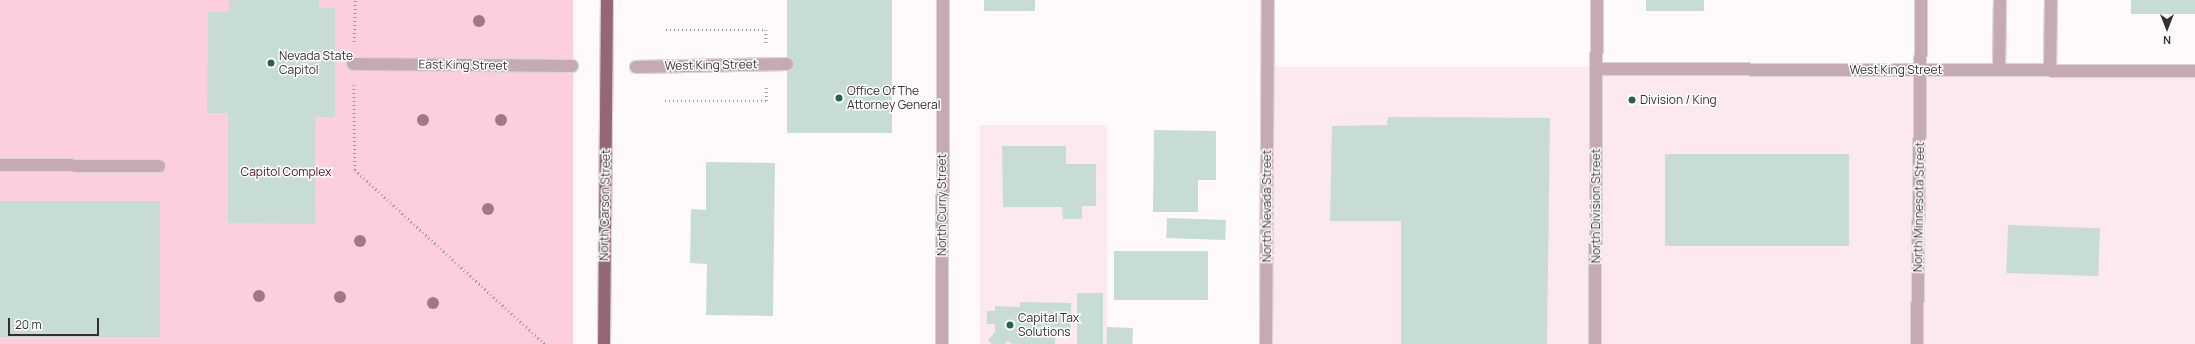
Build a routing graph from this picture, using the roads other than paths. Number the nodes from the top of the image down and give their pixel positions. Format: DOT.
graph roads {
  1 [pos="607,0"];
  2 [pos="943,0"];
  3 [pos="1268,0"];
  4 [pos="1597,0"];
  5 [pos="1921,0"];
  6 [pos="2000,0"];
  7 [pos="2051,0"];
  8 [pos="353,64"];
  9 [pos="787,64"];
  10 [pos="572,66"];
  11 [pos="636,67"];
  12 [pos="1597,69"];
  13 [pos="1920,70"];
  14 [pos="1999,70"];
  15 [pos="2050,70"];
  16 [pos="2195,70"];
  17 [pos="0,165"];
  18 [pos="159,166"];
  19 [pos="604,344"];
  20 [pos="942,344"];
  21 [pos="1266,344"];
  22 [pos="1595,344"];
  23 [pos="1917,344"];
  1 -- 19 [label="main road, North Carson Street"];
  2 -- 20 [label="street, North Curry Street"];
  3 -- 21 [label="street, North Nevada Street"];
  4 -- 12 [label="street, North Division Street"];
  5 -- 13 [label="street, North Minnesota Street"];
  6 -- 14 [label="street"];
  7 -- 15 [label="street"];
  8 -- 10 [label="street, East King Street"];
  9 -- 11 [label="street, West King Street"];
  12 -- 13 [label="street, West King Street"];
  12 -- 22 [label="street, North Division Street"];
  13 -- 14 [label="street, West King Street"];
  13 -- 23 [label="street, North Minnesota Street"];
  14 -- 15 [label="street, West King Street"];
  15 -- 16 [label="street, West King Street"];
  17 -- 18 [label="street"];
}
